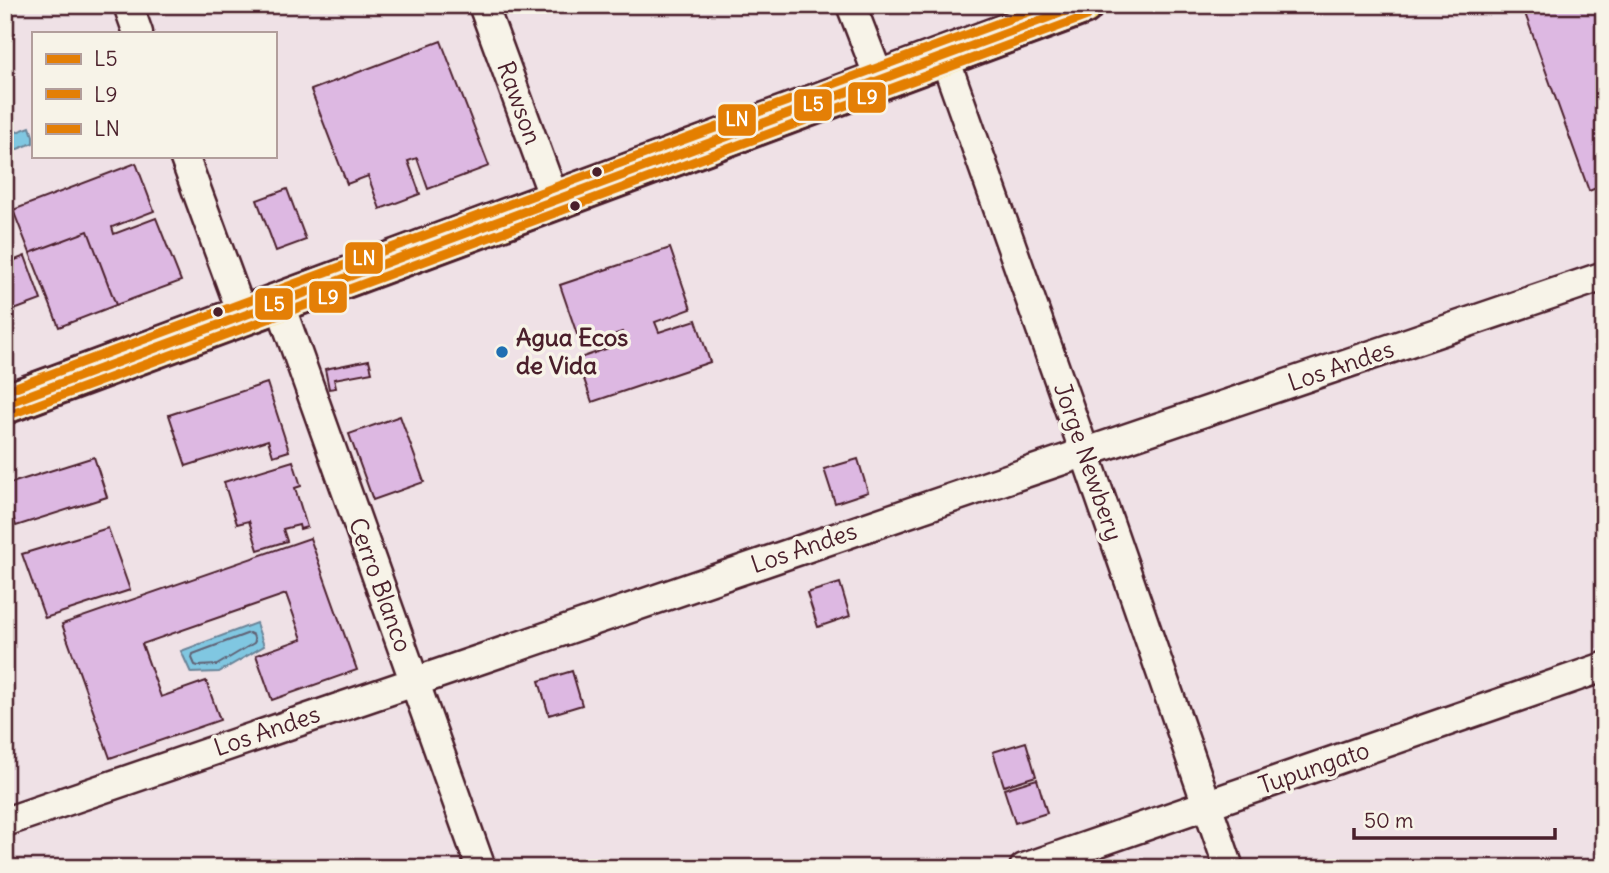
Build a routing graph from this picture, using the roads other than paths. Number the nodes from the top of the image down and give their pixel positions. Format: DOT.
graph roads {
  1 [pos="128,5"];
  2 [pos="483,5"];
  3 [pos="851,5"];
  4 [pos="1083,5"];
  5 [pos="138,32"];
  6 [pos="944,56"];
  7 [pos="880,80"];
  8 [pos="185,158"];
  9 [pos="555,201"];
  10 [pos="1604,276"];
  11 [pos="279,302"];
  12 [pos="243,316"];
  13 [pos="5,404"];
  14 [pos="1086,453"];
  15 [pos="1604,667"];
  16 [pos="414,680"];
  17 [pos="1208,806"];
  18 [pos="5,822"];
  19 [pos="481,868"];
  20 [pos="1024,868"];
  21 [pos="1229,868"];
  1 -- 5 [label="street"];
  2 -- 9 [label="street, Rawson"];
  3 -- 7 [label="street"];
  4 -- 6 [label="main road"];
  6 -- 7 [label="main road"];
  6 -- 14 [label="street, Jorge Newbery"];
  7 -- 9 [label="main road"];
  8 -- 12 [label="street"];
  9 -- 11 [label="main road"];
  10 -- 14 [label="street, Los Andes"];
  11 -- 12 [label="main road"];
  11 -- 16 [label="street, Cerro Blanco"];
  12 -- 13 [label="main road"];
  14 -- 16 [label="street, Los Andes"];
  14 -- 17 [label="street, Jorge Newbery"];
  15 -- 17 [label="street, Tupungato"];
  16 -- 18 [label="street, Los Andes"];
  16 -- 19 [label="street, Cerro Blanco"];
  17 -- 20 [label="street, Tupungato"];
  17 -- 21 [label="street, Jorge Newbery"];
}
